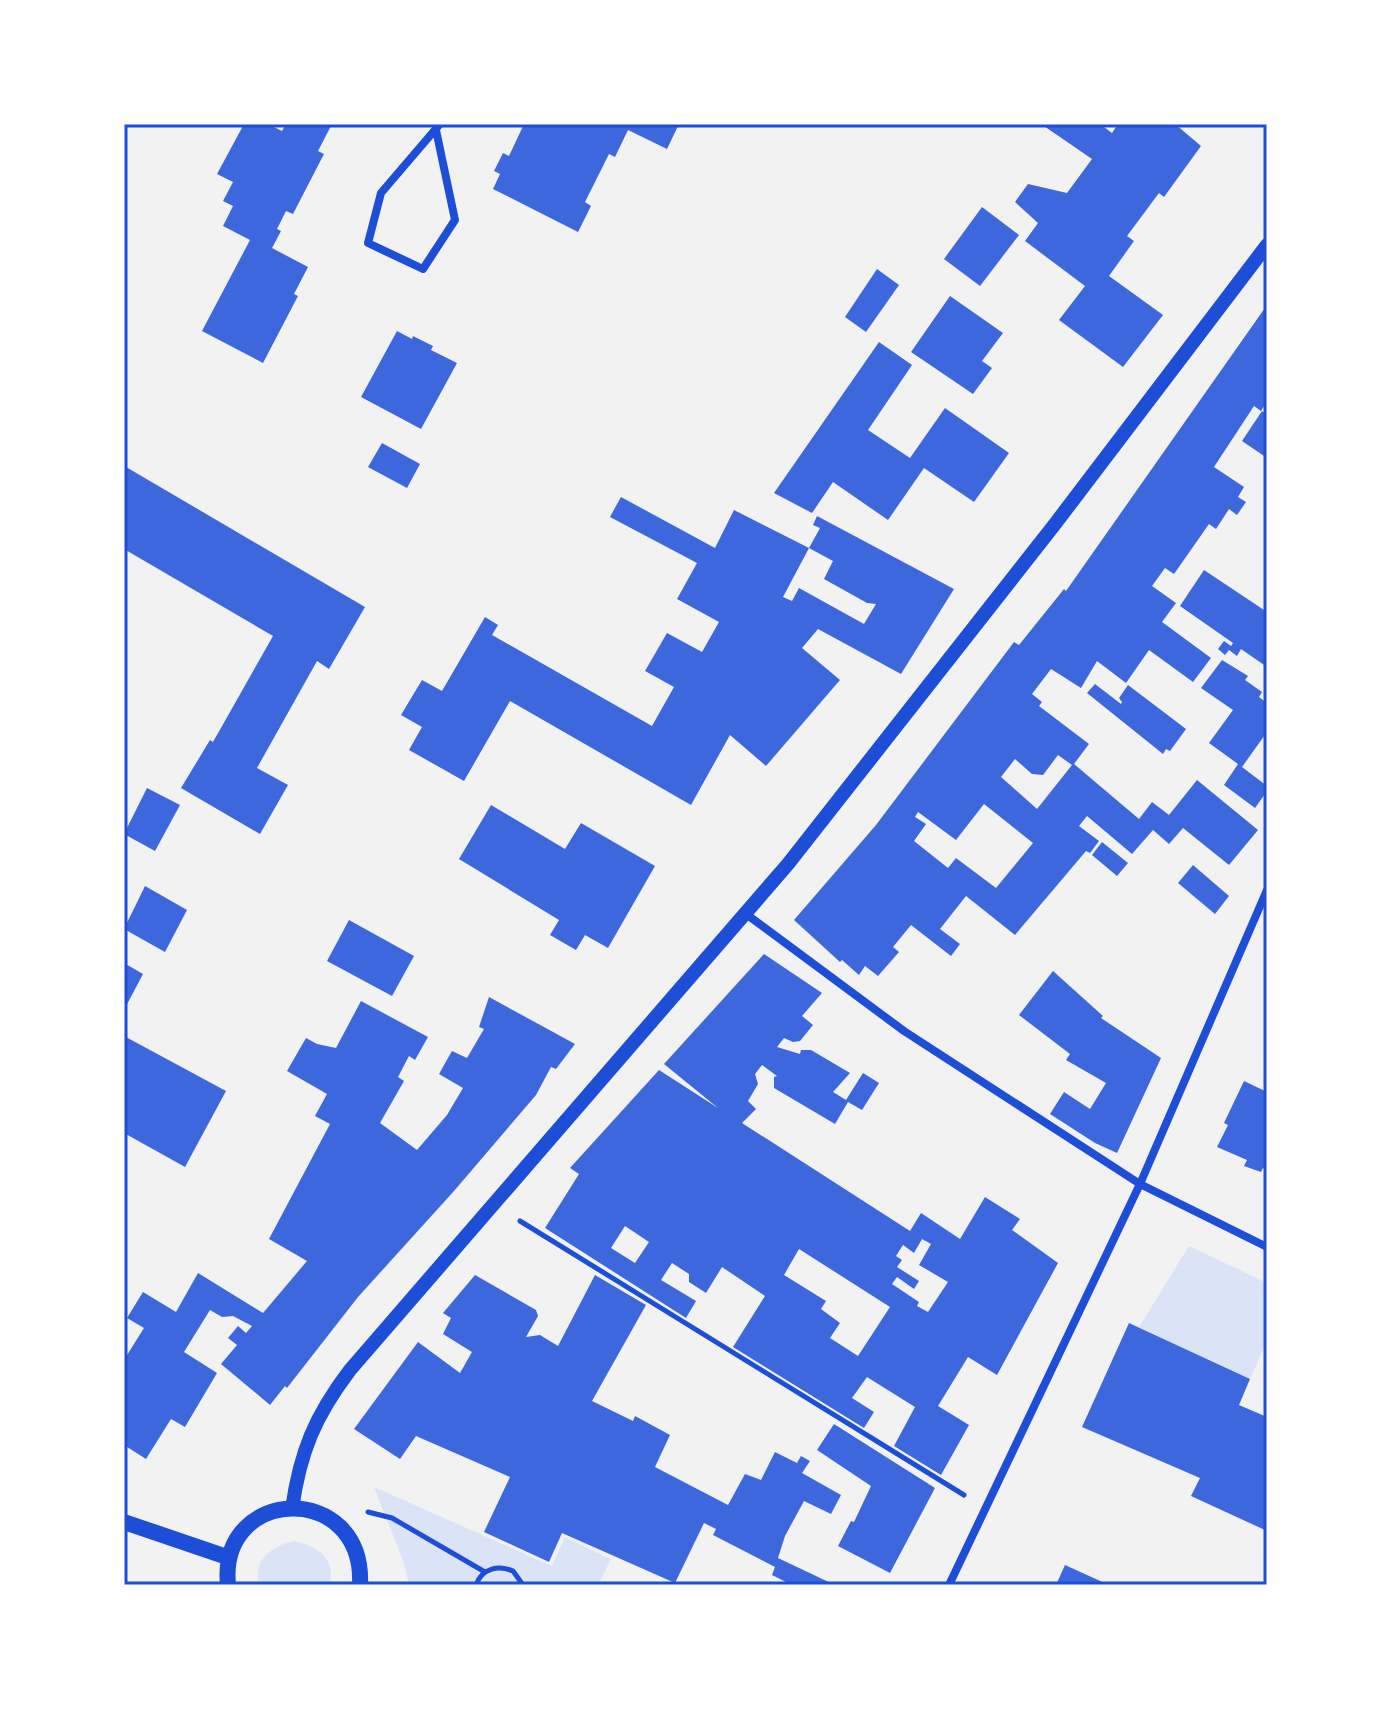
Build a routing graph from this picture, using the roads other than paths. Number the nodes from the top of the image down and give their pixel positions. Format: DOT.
graph roads {
  1 [pos="438,127"];
  2 [pos="1267,245"];
  3 [pos="1267,890"];
  4 [pos="746,914"];
  5 [pos="1140,1184"];
  6 [pos="1267,1247"];
  7 [pos="292,1509"];
  8 [pos="124,1522"];
  9 [pos="227,1557"];
  10 [pos="228,1585"];
  11 [pos="360,1585"];
  12 [pos="949,1585"];
  1 -- 1 [label="street"];
  2 -- 4 [label="street"];
  3 -- 5 [label="street"];
  4 -- 5 [label="street"];
  4 -- 7 [label="street"];
  5 -- 6 [label="street"];
  5 -- 12 [label="street"];
  7 -- 9 [label="main road"];
  7 -- 11 [label="main road"];
  8 -- 9 [label="main road"];
  9 -- 10 [label="main road"];
}
